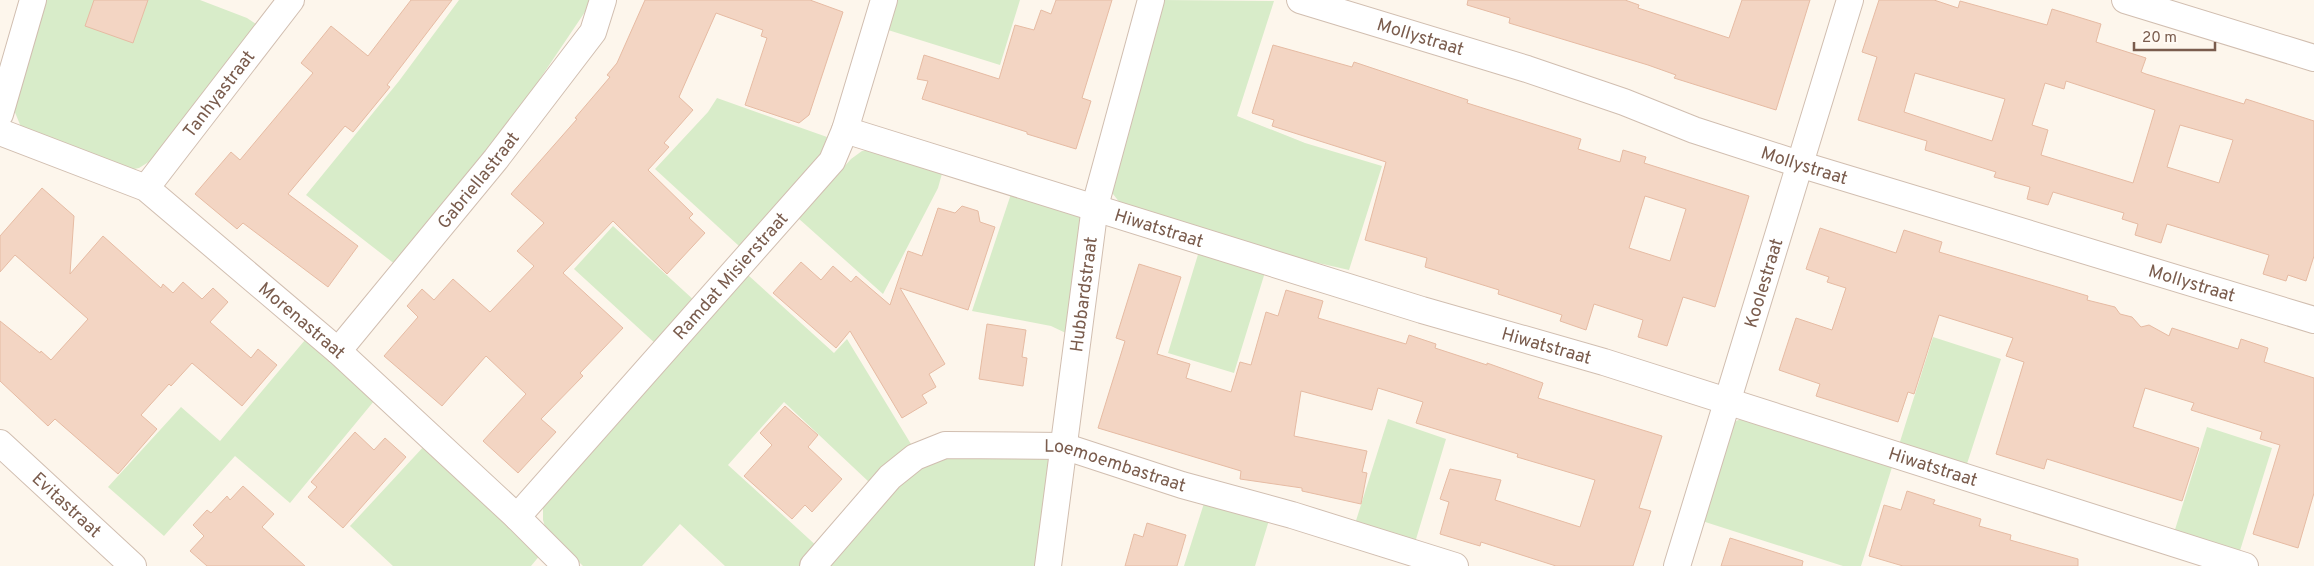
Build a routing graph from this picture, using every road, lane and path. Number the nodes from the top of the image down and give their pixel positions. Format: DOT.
graph roads {
  1 [pos="34,0"];
  2 [pos="291,0"];
  3 [pos="604,0"];
  4 [pos="884,0"];
  5 [pos="1151,0"];
  6 [pos="1300,0"];
  7 [pos="1850,0"];
  8 [pos="2125,0"];
  9 [pos="2314,58"];
  10 [pos="0,114"];
  11 [pos="845,130"];
  12 [pos="0,132"];
  13 [pos="1799,164"];
  14 [pos="146,188"];
  15 [pos="1095,206"];
  16 [pos="2314,320"];
  17 [pos="338,352"];
  18 [pos="1725,401"];
  19 [pos="0,443"];
  20 [pos="1063,446"];
  21 [pos="517,517"];
  22 [pos="133,566"];
  23 [pos="566,566"];
  24 [pos="813,566"];
  25 [pos="1048,566"];
  26 [pos="1455,566"];
  27 [pos="1677,566"];
  28 [pos="2246,566"];
  1 -- 10 [label="street"];
  2 -- 14 [label="street, Tanhyastraat"];
  3 -- 17 [label="street, Gabriellastraat"];
  4 -- 11 [label="street, Ramdat Misierstraat"];
  5 -- 15 [label="street, Hubbardstraat"];
  6 -- 13 [label="street, Mollystraat"];
  7 -- 13 [label="street, Koolestraat"];
  8 -- 9 [label="street"];
  11 -- 15 [label="street, Hiwatstraat"];
  11 -- 21 [label="street, Ramdat Misierstraat"];
  12 -- 14 [label="street, Morenastraat"];
  13 -- 16 [label="street, Mollystraat"];
  13 -- 18 [label="street, Koolestraat"];
  14 -- 17 [label="street, Morenastraat"];
  15 -- 18 [label="street, Hiwatstraat"];
  15 -- 20 [label="street, Hubbardstraat"];
  17 -- 21 [label="street, Morenastraat"];
  18 -- 27 [label="street, Koolestraat"];
  18 -- 28 [label="street, Hiwatstraat"];
  19 -- 22 [label="street, Evitastraat"];
  20 -- 24 [label="street, Loemoembastraat"];
  20 -- 25 [label="street, Hubbardstraat"];
  20 -- 26 [label="street, Loemoembastraat"];
  21 -- 23 [label="street, Morenastraat"];
}
